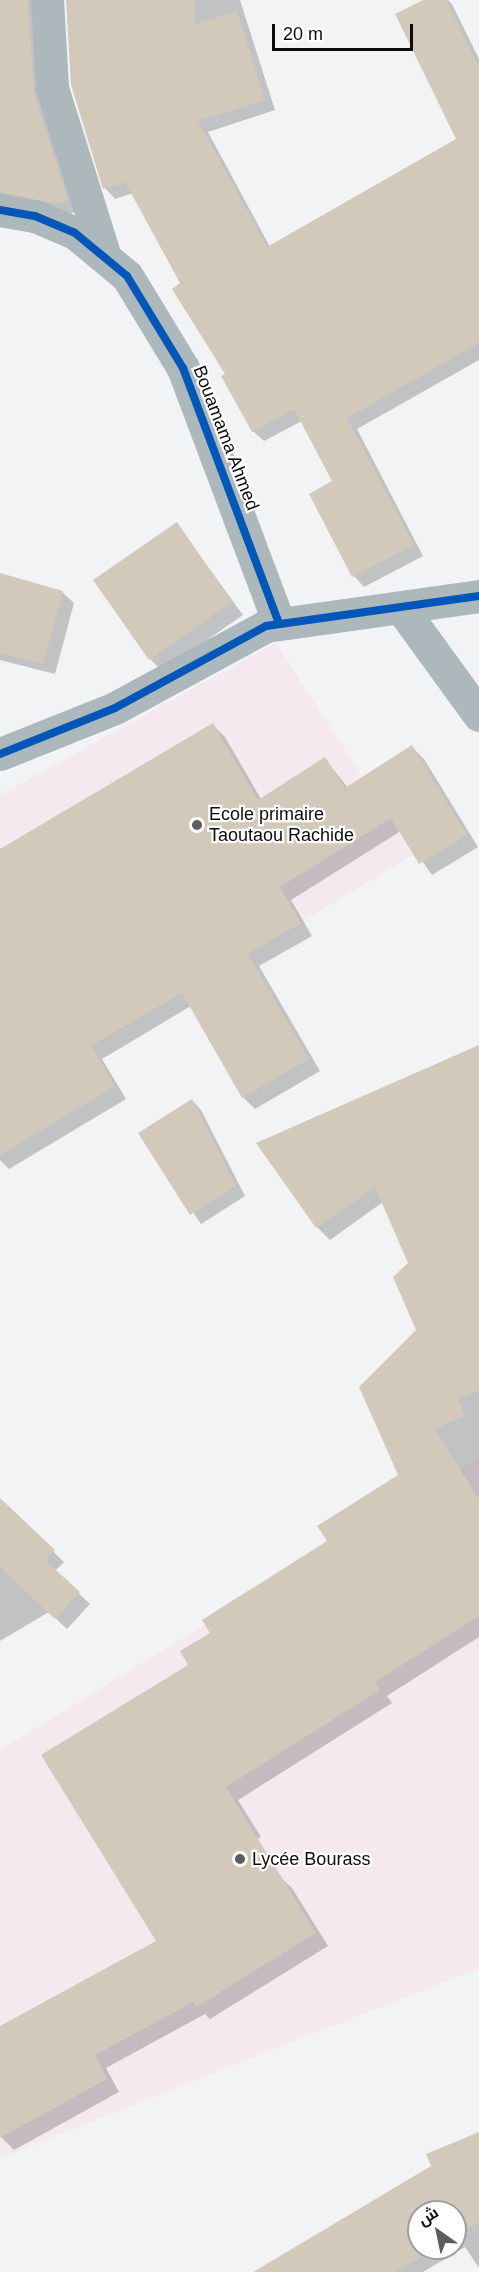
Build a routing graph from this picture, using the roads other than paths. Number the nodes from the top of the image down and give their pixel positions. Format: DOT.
graph roads {
  1 [pos="47,0"];
  2 [pos="0,210"];
  3 [pos="105,254"];
  4 [pos="479,596"];
  5 [pos="402,609"];
  6 [pos="279,623"];
  7 [pos="479,715"];
  8 [pos="0,754"];
  1 -- 3 [label="street"];
  2 -- 3 [label="street, Bouamama Ahmed"];
  3 -- 6 [label="street, Bouamama Ahmed"];
  4 -- 5 [label="street"];
  5 -- 6 [label="street"];
  5 -- 7 [label="street"];
  6 -- 8 [label="street"];
}
